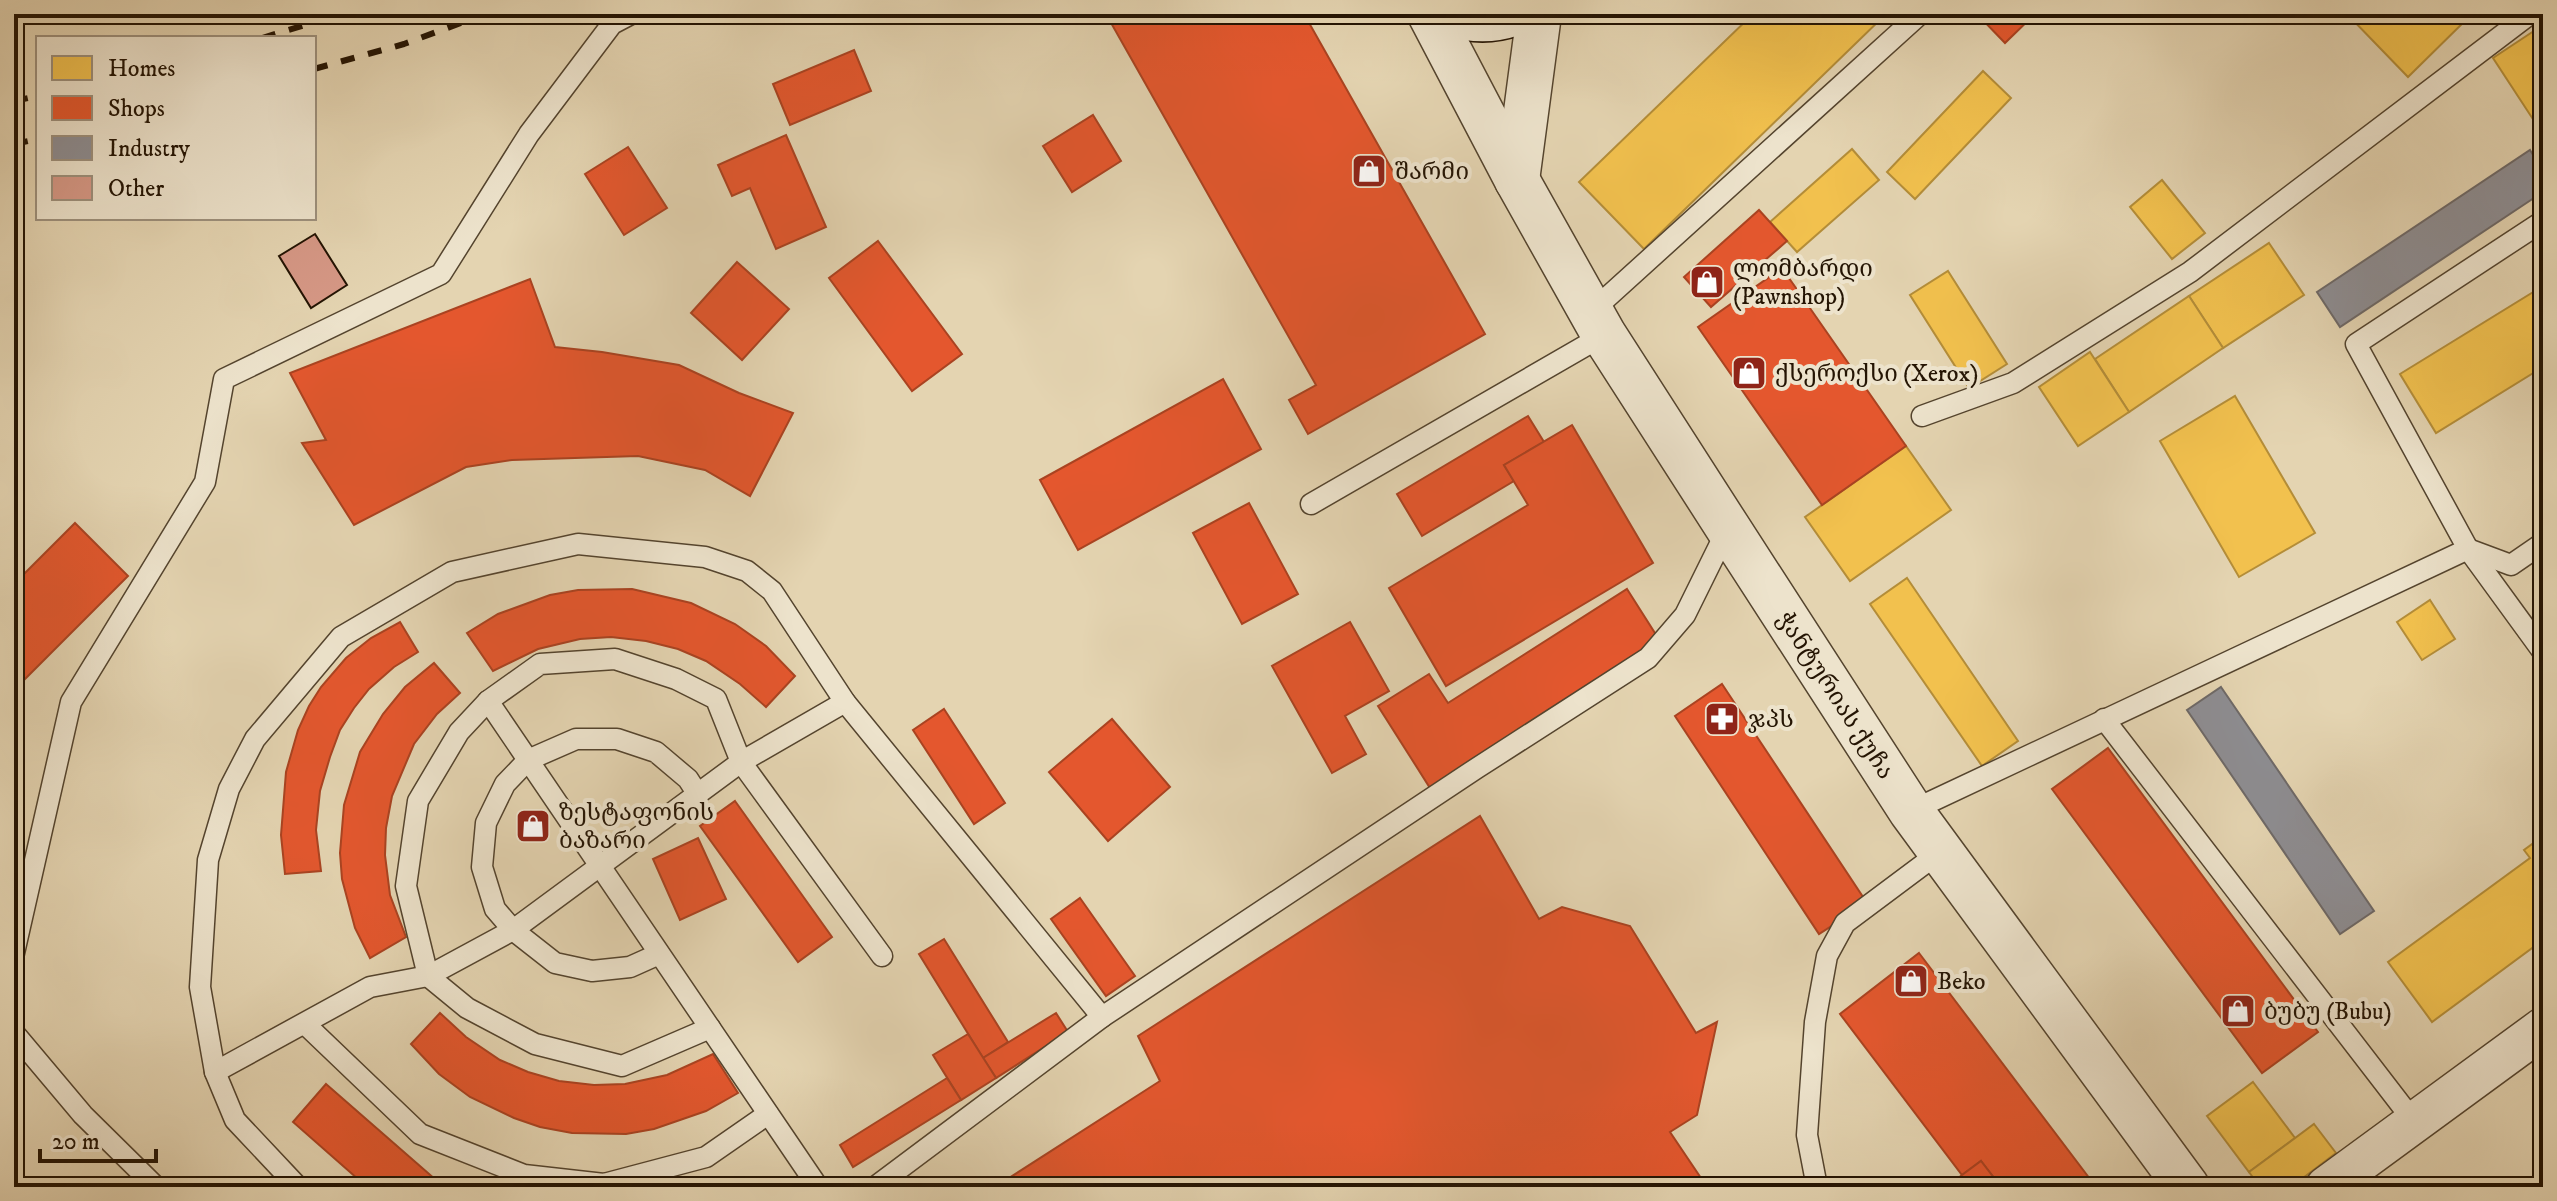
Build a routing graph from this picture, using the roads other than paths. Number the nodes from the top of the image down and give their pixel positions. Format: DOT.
graph roads {
  1 [pos="631,14"];
  2 [pos="1430,14"];
  3 [pos="1452,14"];
  4 [pos="1513,14"];
  5 [pos="1539,14"];
  6 [pos="1920,14"];
  7 [pos="2530,14"];
  8 [pos="1517,180"];
  9 [pos="2543,221"];
  10 [pos="1598,324"];
  11 [pos="1922,416"];
  12 [pos="1311,504"];
  13 [pos="1728,528"];
  14 [pos="2543,543"];
  15 [pos="2468,549"];
  16 [pos="2543,652"];
  17 [pos="488,701"];
  18 [pos="845,702"];
  19 [pos="2104,719"];
  20 [pos="528,760"];
  21 [pos="741,762"];
  22 [pos="697,793"];
  23 [pos="1911,811"];
  24 [pos="1940,852"];
  25 [pos="599,865"];
  26 [pos="513,930"];
  27 [pos="14,953"];
  28 [pos="659,954"];
  29 [pos="882,956"];
  30 [pos="428,976"];
  31 [pos="1102,1017"];
  32 [pos="305,1024"];
  33 [pos="710,1028"];
  34 [pos="2543,1028"];
  35 [pos="14,1033"];
  36 [pos="215,1072"];
  37 [pos="768,1114"];
  38 [pos="2415,1123"];
  39 [pos="156,1187"];
  40 [pos="298,1187"];
  41 [pos="818,1187"];
  42 [pos="875,1187"];
  43 [pos="1817,1187"];
  44 [pos="2187,1187"];
  45 [pos="2326,1187"];
  1 -- 27 [label="lane"];
  2 -- 8 [label="street, ჭანტურიას ქუჩა"];
  3 -- 4 [label="street"];
  5 -- 8 [label="street"];
  6 -- 10 [label="lane"];
  7 -- 11 [label="lane"];
  8 -- 10 [label="street, ჭანტურიას ქუჩა"];
  9 -- 15 [label="lane"];
  10 -- 12 [label="lane"];
  10 -- 13 [label="street, ჭანტურიას ქუჩა"];
  13 -- 23 [label="street, ჭანტურიას ქუჩა"];
  13 -- 31 [label="lane"];
  14 -- 15 [label="lane"];
  15 -- 16 [label="lane"];
  15 -- 19 [label="lane"];
  17 -- 20 [label="lane"];
  17 -- 21 [label="lane"];
  17 -- 30 [label="lane"];
  18 -- 21 [label="lane"];
  18 -- 31 [label="lane"];
  18 -- 36 [label="lane"];
  19 -- 23 [label="lane"];
  19 -- 38 [label="lane"];
  20 -- 22 [label="lane"];
  20 -- 25 [label="lane"];
  20 -- 26 [label="lane"];
  21 -- 22 [label="lane"];
  21 -- 29 [label="lane"];
  22 -- 25 [label="lane"];
  23 -- 24 [label="street, ჭანტურიას ქუჩა"];
  24 -- 43 [label="lane"];
  24 -- 44 [label="street, ჭანტურიას ქუჩა"];
  25 -- 26 [label="lane"];
  25 -- 28 [label="lane"];
  26 -- 28 [label="lane"];
  26 -- 30 [label="lane"];
  28 -- 33 [label="lane"];
  30 -- 32 [label="lane"];
  30 -- 33 [label="lane"];
  31 -- 42 [label="lane"];
  32 -- 36 [label="lane"];
  32 -- 37 [label="lane"];
  33 -- 37 [label="lane"];
  34 -- 38 [label="street"];
  35 -- 39 [label="lane"];
  36 -- 40 [label="lane"];
  37 -- 41 [label="lane"];
  38 -- 45 [label="street"];
}
